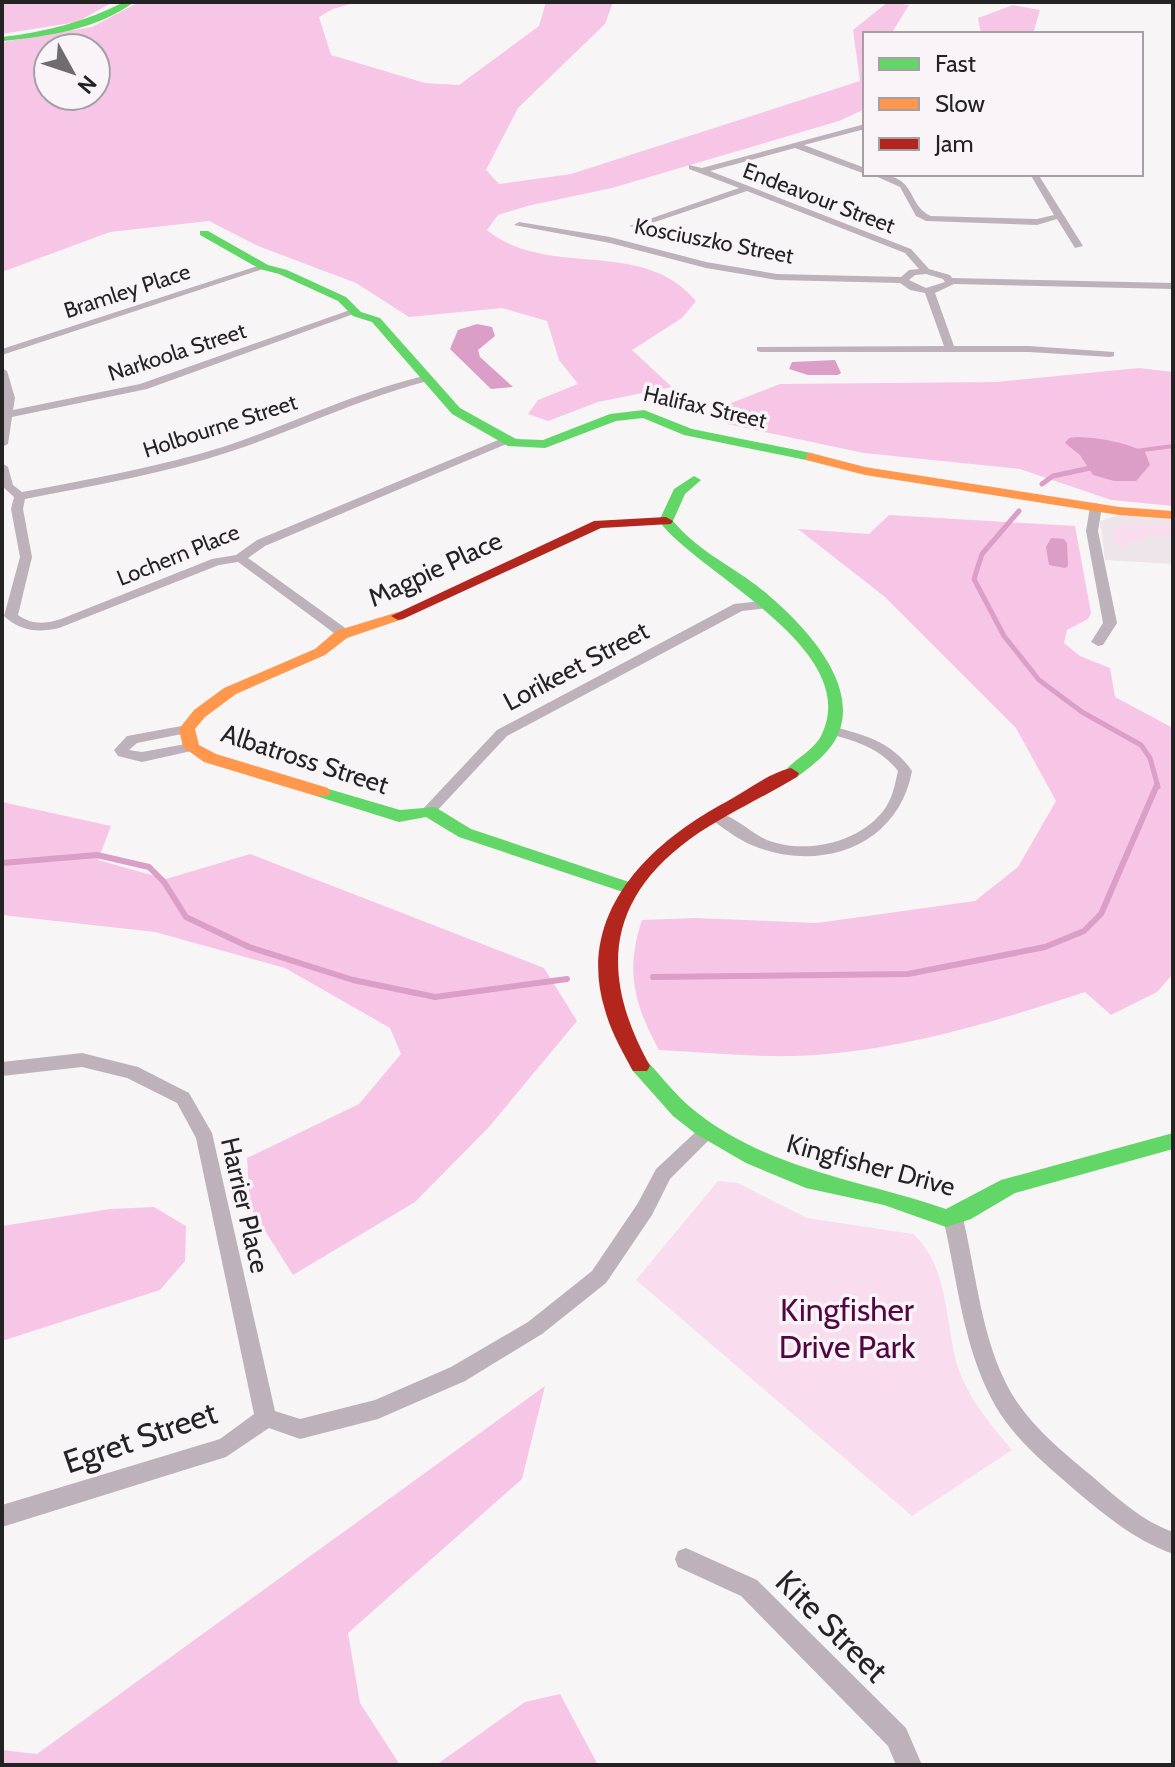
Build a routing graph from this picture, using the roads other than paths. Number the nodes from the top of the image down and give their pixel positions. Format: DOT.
graph roads {
  1 [pos="130,2"];
  2 [pos="2,39"];
  3 [pos="863,127"];
  4 [pos="795,145"];
  5 [pos="863,170"];
  6 [pos="880,176"];
  7 [pos="1035,176"];
  8 [pos="745,189"];
  9 [pos="1059,216"];
  10 [pos="519,225"];
  11 [pos="634,226"];
  12 [pos="204,233"];
  13 [pos="1078,246"];
  14 [pos="264,267"];
  15 [pos="926,271"];
  16 [pos="903,280"];
  17 [pos="950,281"];
  18 [pos="1173,286"];
  19 [pos="929,290"];
  20 [pos="354,312"];
  21 [pos="950,348"];
  22 [pos="761,349"];
  23 [pos="2,352"];
  24 [pos="1110,354"];
  25 [pos="2,371"];
  26 [pos="428,378"];
  27 [pos="8,414"];
  28 [pos="507,440"];
  29 [pos="2,444"];
  30 [pos="2,467"];
  31 [pos="694,480"];
  32 [pos="20,496"];
  33 [pos="1096,507"];
  34 [pos="1173,515"];
  35 [pos="666,521"];
  36 [pos="240,558"];
  37 [pos="771,604"];
  38 [pos="343,633"];
  39 [pos="1098,642"];
  40 [pos="191,731"];
  41 [pos="834,731"];
  42 [pos="429,811"];
  43 [pos="717,817"];
  44 [pos="629,888"];
  45 [pos="2,1069"];
  46 [pos="708,1132"];
  47 [pos="1173,1141"];
  48 [pos="953,1218"];
  49 [pos="266,1418"];
  50 [pos="2,1516"];
  51 [pos="1173,1543"];
  52 [pos="686,1559"];
  53 [pos="909,1765"];
  1 -- 2 [label="street"];
  3 -- 4 [label="street"];
  4 -- 5 [label="street"];
  4 -- 8 [label="street, Endeavour Street"];
  6 -- 9 [label="street"];
  7 -- 9 [label="street"];
  8 -- 11 [label="street"];
  8 -- 15 [label="street, Endeavour Street"];
  9 -- 13 [label="street"];
  10 -- 16 [label="street, Kosciuszko Street"];
  12 -- 14 [label="street, Halifax Street"];
  14 -- 20 [label="street, Halifax Street"];
  14 -- 23 [label="street, Bramley Place"];
  15 -- 16 [label="street"];
  15 -- 17 [label="street, Endeavour Street"];
  16 -- 19 [label="street"];
  17 -- 18 [label="street"];
  17 -- 19 [label="street"];
  19 -- 21 [label="street"];
  20 -- 26 [label="street, Halifax Street"];
  20 -- 27 [label="street, Narkoola Street"];
  21 -- 22 [label="street"];
  21 -- 24 [label="street"];
  25 -- 27 [label="street"];
  26 -- 28 [label="street, Halifax Street"];
  26 -- 32 [label="street, Holbourne Street"];
  27 -- 29 [label="street"];
  28 -- 33 [label="street, Halifax Street"];
  28 -- 36 [label="street, Lochern Place"];
  30 -- 32 [label="street, Lochern Place"];
  31 -- 35 [label="street"];
  32 -- 36 [label="street, Lochern Place"];
  33 -- 34 [label="street, Halifax Street"];
  33 -- 39 [label="street"];
  35 -- 37 [label="street"];
  35 -- 38 [label="street, Magpie Place"];
  36 -- 38 [label="street"];
  37 -- 41 [label="street"];
  37 -- 42 [label="street, Lorikeet Street"];
  38 -- 40 [label="street, Magpie Place"];
  40 -- 42 [label="street, Albatross Street"];
  41 -- 43 [label="street, Kingfisher Drive"];
  41 -- 43 [label="street"];
  42 -- 44 [label="street"];
  43 -- 44 [label="street, Kingfisher Drive"];
  44 -- 46 [label="street, Kingfisher Drive"];
  45 -- 49 [label="street, Harrier Place"];
  46 -- 48 [label="street, Kingfisher Drive"];
  46 -- 49 [label="street"];
  47 -- 48 [label="street, Kingfisher Drive"];
  48 -- 51 [label="street"];
  49 -- 50 [label="street, Egret Street"];
  52 -- 53 [label="street, Kite Street"];
}
